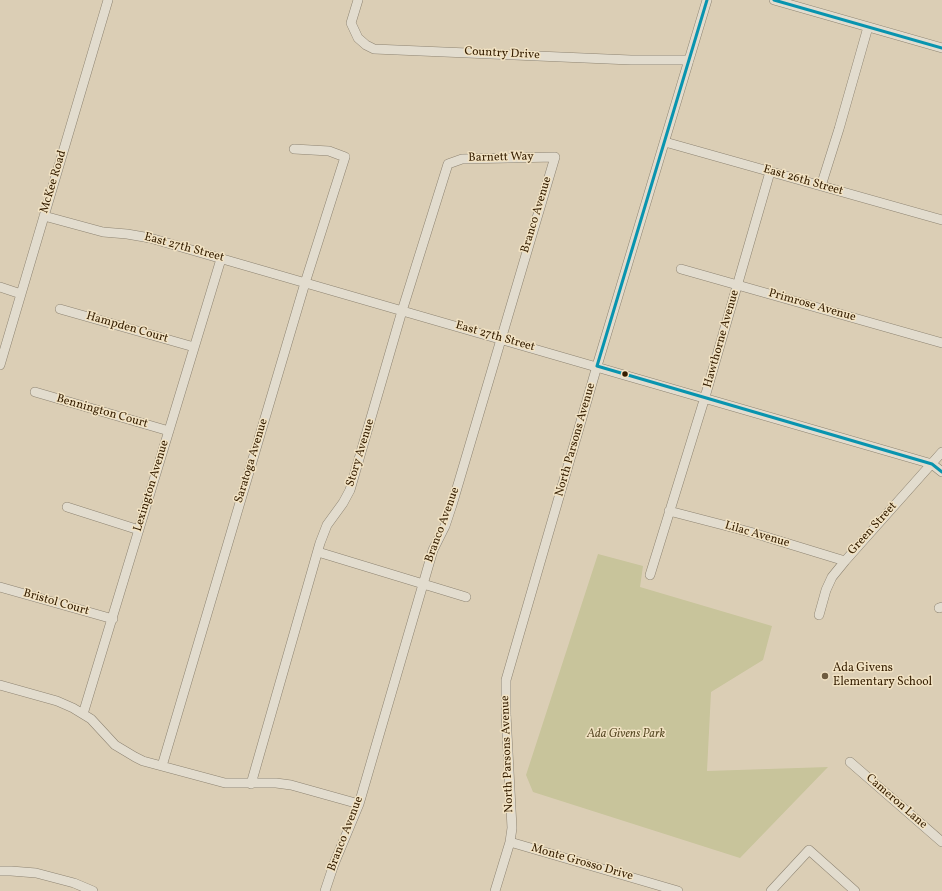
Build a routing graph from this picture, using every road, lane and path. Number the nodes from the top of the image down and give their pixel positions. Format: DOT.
graph roads {
  1 [pos="108,0"];
  2 [pos="358,0"];
  3 [pos="707,0"];
  4 [pos="774,0"];
  5 [pos="868,27"];
  6 [pos="942,48"];
  7 [pos="689,60"];
  8 [pos="665,142"];
  9 [pos="294,149"];
  10 [pos="555,157"];
  11 [pos="448,164"];
  12 [pos="770,172"];
  13 [pos="821,186"];
  14 [pos="44,216"];
  15 [pos="942,220"];
  16 [pos="221,259"];
  17 [pos="681,269"];
  18 [pos="305,283"];
  19 [pos="737,285"];
  20 [pos="0,287"];
  21 [pos="21,294"];
  22 [pos="60,309"];
  23 [pos="402,311"];
  24 [pos="501,339"];
  25 [pos="942,343"];
  26 [pos="194,347"];
  27 [pos="0,365"];
  28 [pos="597,366"];
  29 [pos="35,392"];
  30 [pos="705,397"];
  31 [pos="169,431"];
  32 [pos="942,452"];
  33 [pos="932,464"];
  34 [pos="942,472"];
  35 [pos="67,507"];
  36 [pos="669,511"];
  37 [pos="139,530"];
  38 [pos="318,552"];
  39 [pos="845,561"];
  40 [pos="650,575"];
  41 [pos="423,584"];
  42 [pos="0,587"];
  43 [pos="466,597"];
  44 [pos="819,615"];
  45 [pos="113,619"];
  46 [pos="0,685"];
  47 [pos="84,714"];
  48 [pos="850,762"];
  49 [pos="162,766"];
  50 [pos="250,784"];
  51 [pos="359,804"];
  52 [pos="510,842"];
  53 [pos="942,842"];
  54 [pos="0,871"];
  55 [pos="93,891"];
  56 [pos="325,891"];
  57 [pos="495,891"];
  58 [pos="678,891"];
  59 [pos="771,891"];
  60 [pos="856,891"];
  1 -- 14 [label="street, McKee Road"];
  2 -- 7 [label="street, Country Drive"];
  3 -- 7 [label="street, North Parsons Avenue"];
  4 -- 5 [label="street"];
  5 -- 6 [label="street"];
  5 -- 13 [label="street"];
  7 -- 8 [label="street, North Parsons Avenue"];
  8 -- 12 [label="street, East 26th Street"];
  8 -- 28 [label="street, North Parsons Avenue"];
  9 -- 18 [label="street, Saratoga Avenue"];
  10 -- 11 [label="street, Barnett Way"];
  10 -- 24 [label="street, Branco Avenue"];
  11 -- 23 [label="street, Story Avenue"];
  12 -- 13 [label="street, East 26th Street"];
  12 -- 19 [label="street, Hawthorne Avenue"];
  13 -- 15 [label="street, East 26th Street"];
  14 -- 16 [label="street, East 27th Street"];
  14 -- 21 [label="street, McKee Road"];
  16 -- 18 [label="street, East 27th Street"];
  16 -- 26 [label="street, Lexington Avenue"];
  17 -- 19 [label="street, Primrose Avenue"];
  18 -- 23 [label="street, East 27th Street"];
  18 -- 49 [label="street, Saratoga Avenue"];
  19 -- 25 [label="street, Primrose Avenue"];
  19 -- 30 [label="street, Hawthorne Avenue"];
  20 -- 21 [label="street"];
  21 -- 27 [label="street, McKee Road"];
  22 -- 26 [label="street, Hampden Court"];
  23 -- 24 [label="street, East 27th Street"];
  23 -- 38 [label="street, Story Avenue"];
  24 -- 28 [label="street, East 27th Street"];
  24 -- 41 [label="street, Branco Avenue"];
  26 -- 31 [label="street, Lexington Avenue"];
  28 -- 30 [label="street, East 27th Street"];
  28 -- 52 [label="street, North Parsons Avenue"];
  29 -- 31 [label="street, Bennington Court"];
  30 -- 33 [label="street, East 27th Street"];
  30 -- 36 [label="street, Hawthorne Avenue"];
  31 -- 37 [label="street, Lexington Avenue"];
  32 -- 33 [label="street, Green Street"];
  33 -- 34 [label="street, East 27th Street"];
  33 -- 39 [label="street, Green Street"];
  35 -- 37 [label="street"];
  36 -- 39 [label="street, Lilac Avenue"];
  36 -- 40 [label="street, Hawthorne Avenue"];
  37 -- 45 [label="street, Lexington Avenue"];
  38 -- 41 [label="street"];
  38 -- 50 [label="street, Story Avenue"];
  39 -- 44 [label="street, Green Street"];
  41 -- 43 [label="street"];
  41 -- 51 [label="street, Branco Avenue"];
  42 -- 45 [label="street, Bristol Court"];
  45 -- 47 [label="street, Lexington Avenue"];
  46 -- 47 [label="street"];
  47 -- 49 [label="street"];
  48 -- 53 [label="street, Cameron Lane"];
  49 -- 50 [label="street"];
  50 -- 51 [label="street"];
  51 -- 56 [label="street, Branco Avenue"];
  52 -- 57 [label="street, North Parsons Avenue"];
  52 -- 58 [label="street, Monte Grosso Drive"];
  54 -- 55 [label="street"];
  59 -- 60 [label="street"];
}
